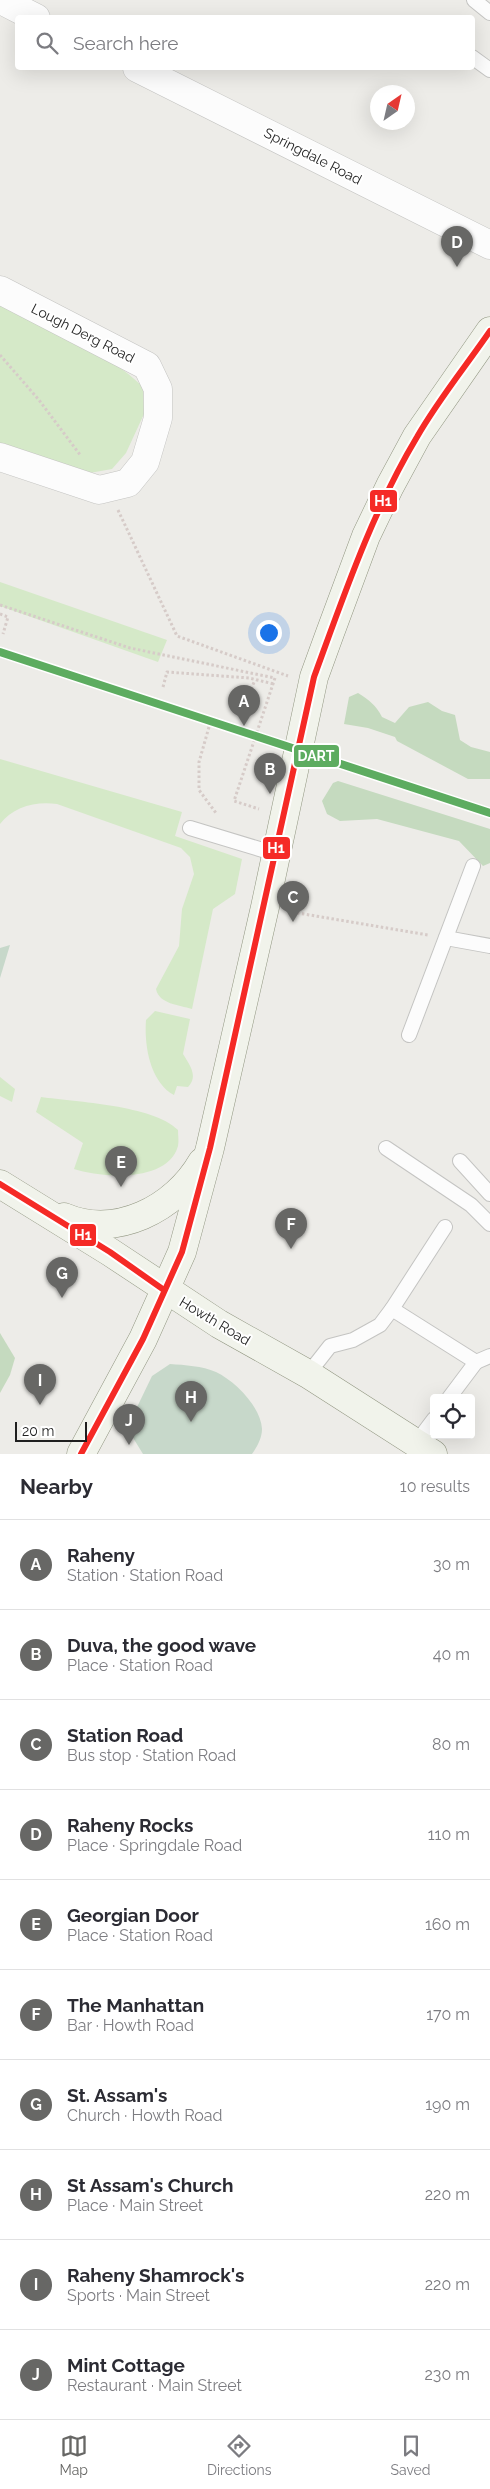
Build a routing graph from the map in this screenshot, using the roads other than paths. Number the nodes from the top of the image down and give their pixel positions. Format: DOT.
graph roads {
  1 [pos="1,0"];
  2 [pos="474,0"];
  3 [pos="490,13"];
  4 [pos="30,15"];
  5 [pos="475,59"];
  6 [pos="140,70"];
  7 [pos="490,70"];
  8 [pos="490,245"];
  9 [pos="0,290"];
  10 [pos="490,331"];
  11 [pos="0,457"];
  12 [pos="190,828"];
  13 [pos="276,854"];
  14 [pos="473,866"];
  15 [pos="446,938"];
  16 [pos="490,946"];
  17 [pos="409,1035"];
  18 [pos="210,1148"];
  19 [pos="386,1148"];
  20 [pos="460,1161"];
  21 [pos="0,1184"];
  22 [pos="490,1194"];
  23 [pos="28,1201"];
  24 [pos="490,1224"];
  25 [pos="445,1227"];
  26 [pos="164,1290"];
  27 [pos="392,1310"];
  28 [pos="490,1356"];
  29 [pos="476,1362"];
  30 [pos="308,1374"];
  31 [pos="453,1394"];
  32 [pos="430,1431"];
  33 [pos="424,1449"];
  34 [pos="81,1454"];
  1 -- 4 [label="street"];
  2 -- 3 [label="lane"];
  5 -- 7 [label="lane"];
  6 -- 8 [label="street, Springdale Road"];
  9 -- 11 [label="street, Lough Derg Road"];
  10 -- 13 [label="main road"];
  12 -- 13 [label="lane"];
  13 -- 18 [label="main road"];
  14 -- 15 [label="lane"];
  15 -- 16 [label="lane"];
  15 -- 17 [label="lane"];
  18 -- 23 [label="main road"];
  18 -- 26 [label="main road"];
  19 -- 24 [label="lane"];
  20 -- 22 [label="lane"];
  21 -- 23 [label="main road, Howth Road"];
  23 -- 26 [label="main road, Howth Road"];
  25 -- 27 [label="lane"];
  26 -- 30 [label="main road, Howth Road"];
  26 -- 34 [label="main road"];
  27 -- 29 [label="lane"];
  27 -- 30 [label="lane"];
  28 -- 29 [label="lane"];
  29 -- 31 [label="lane"];
  30 -- 33 [label="main road, Howth Road"];
  32 -- 33 [label="lane"];
}
